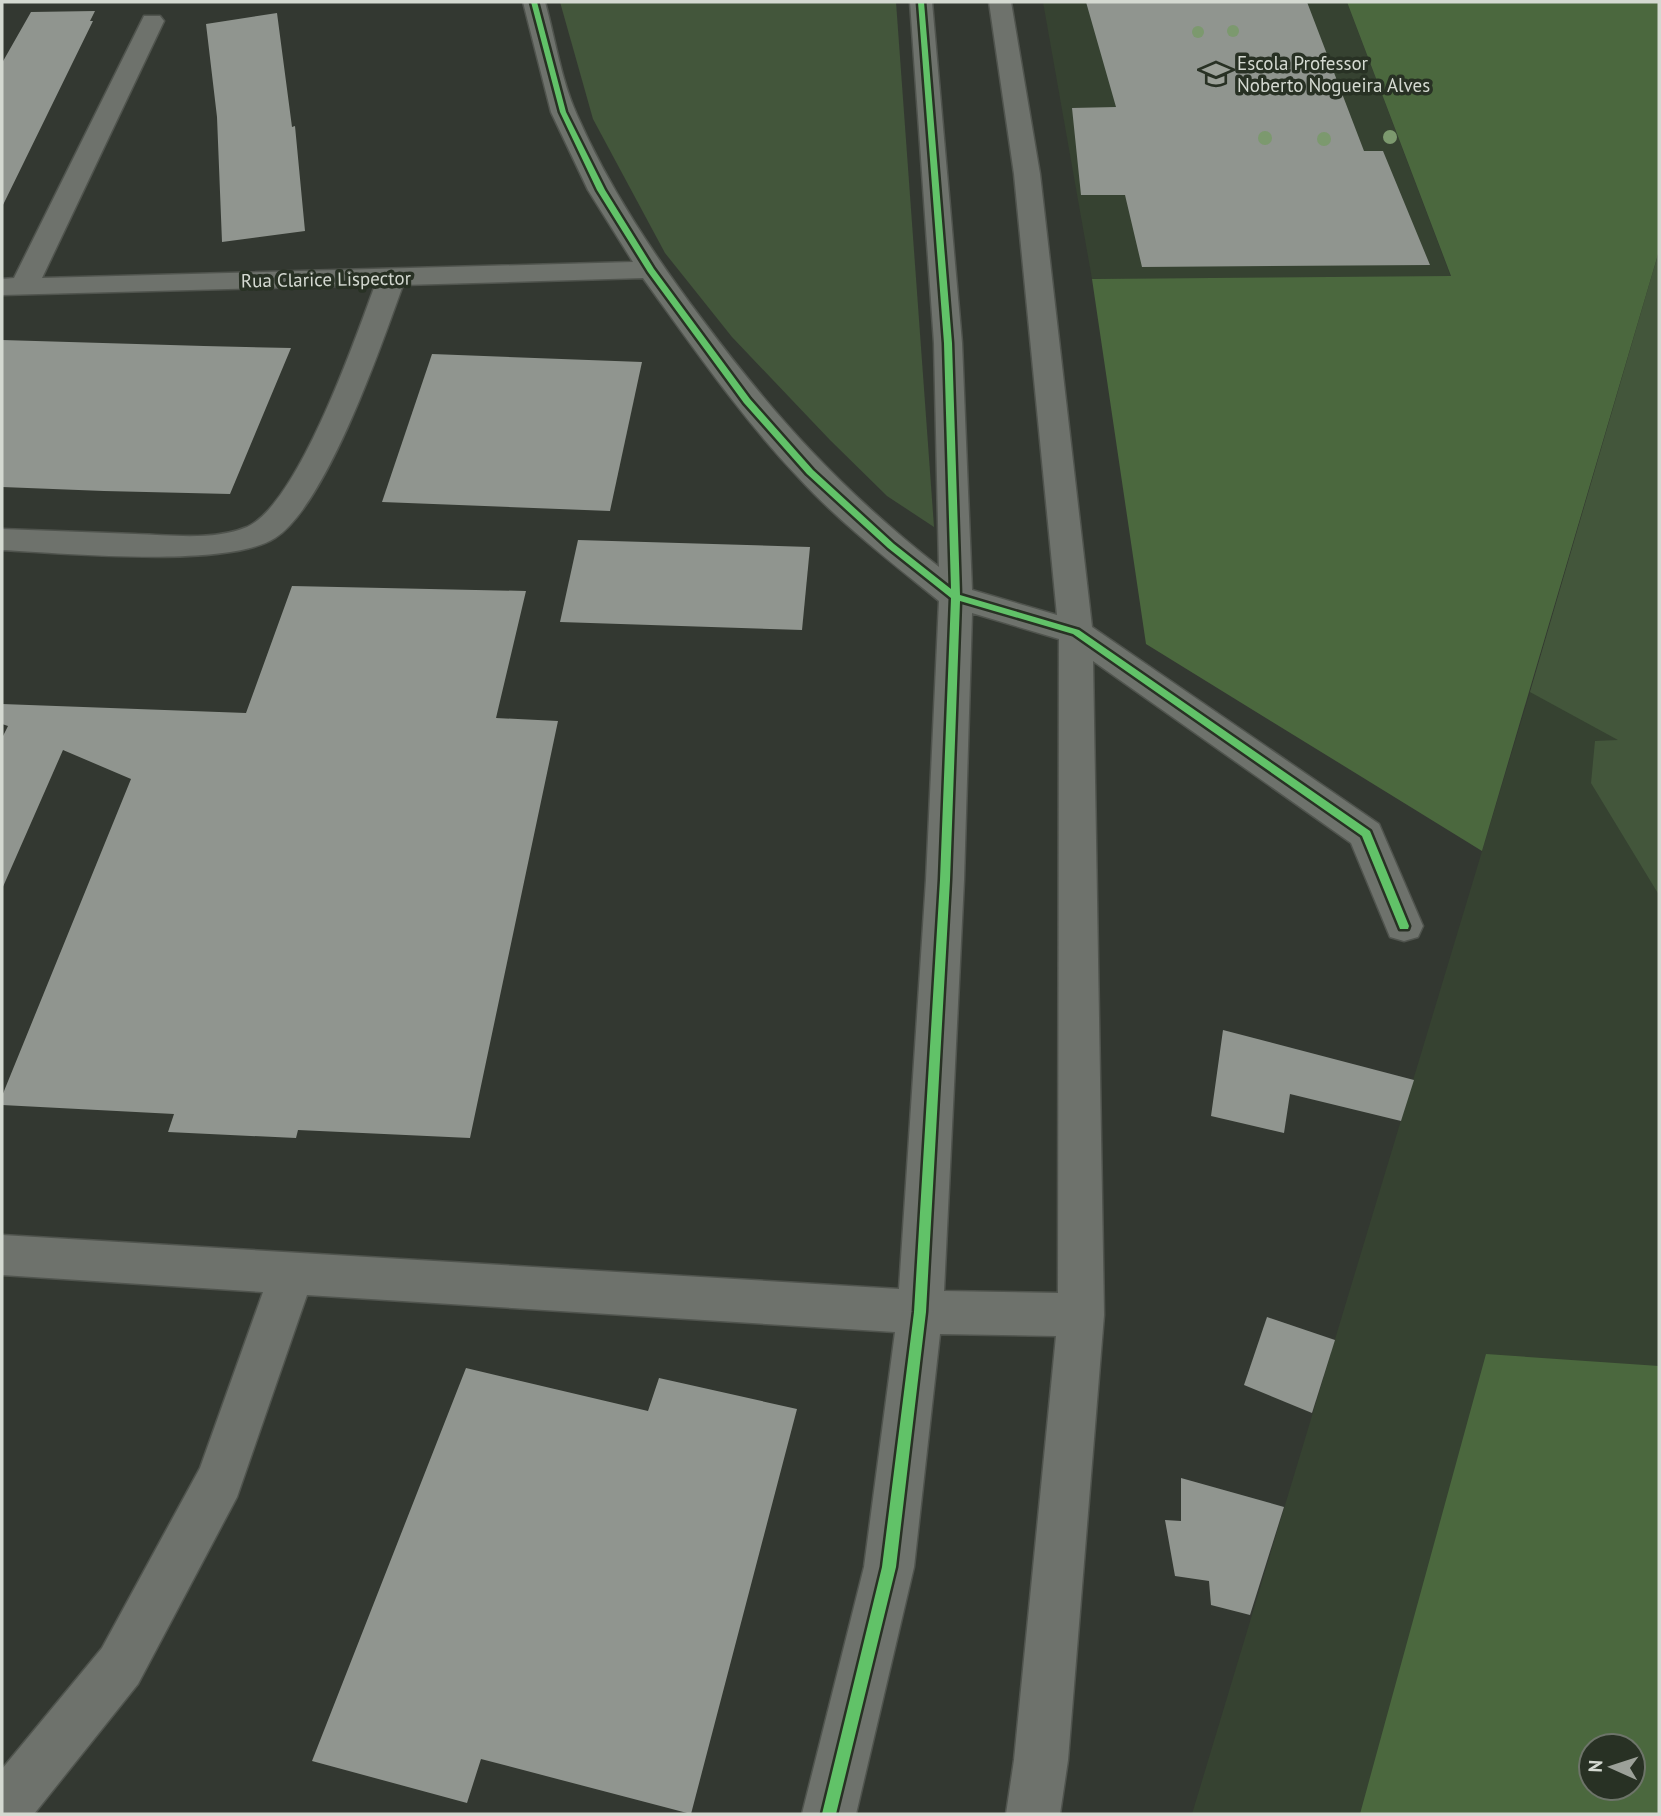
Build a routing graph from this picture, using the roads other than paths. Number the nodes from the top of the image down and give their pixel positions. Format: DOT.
graph roads {
  1 [pos="534,2"];
  2 [pos="921,2"];
  3 [pos="1000,2"];
  4 [pos="152,21"];
  5 [pos="651,270"];
  6 [pos="392,278"];
  7 [pos="13,287"];
  8 [pos="2,540"];
  9 [pos="956,597"];
  10 [pos="1076,632"];
  11 [pos="1404,926"];
  12 [pos="6,1260"];
  13 [pos="292,1273"];
  14 [pos="920,1312"];
  15 [pos="1081,1315"];
  16 [pos="2,1811"];
  17 [pos="829,1814"];
  18 [pos="1033,1814"];
  1 -- 5 [label="street"];
  2 -- 9 [label="street"];
  3 -- 10 [label="street"];
  4 -- 7 [label="street"];
  5 -- 6 [label="street, Rua Clarice Lispector"];
  5 -- 9 [label="street"];
  6 -- 7 [label="street, Rua Clarice Lispector"];
  6 -- 8 [label="street"];
  9 -- 10 [label="street"];
  9 -- 14 [label="street"];
  10 -- 11 [label="street"];
  10 -- 15 [label="street"];
  12 -- 13 [label="street"];
  13 -- 14 [label="street"];
  13 -- 16 [label="street"];
  14 -- 15 [label="street"];
  14 -- 17 [label="street"];
  15 -- 18 [label="street"];
}
